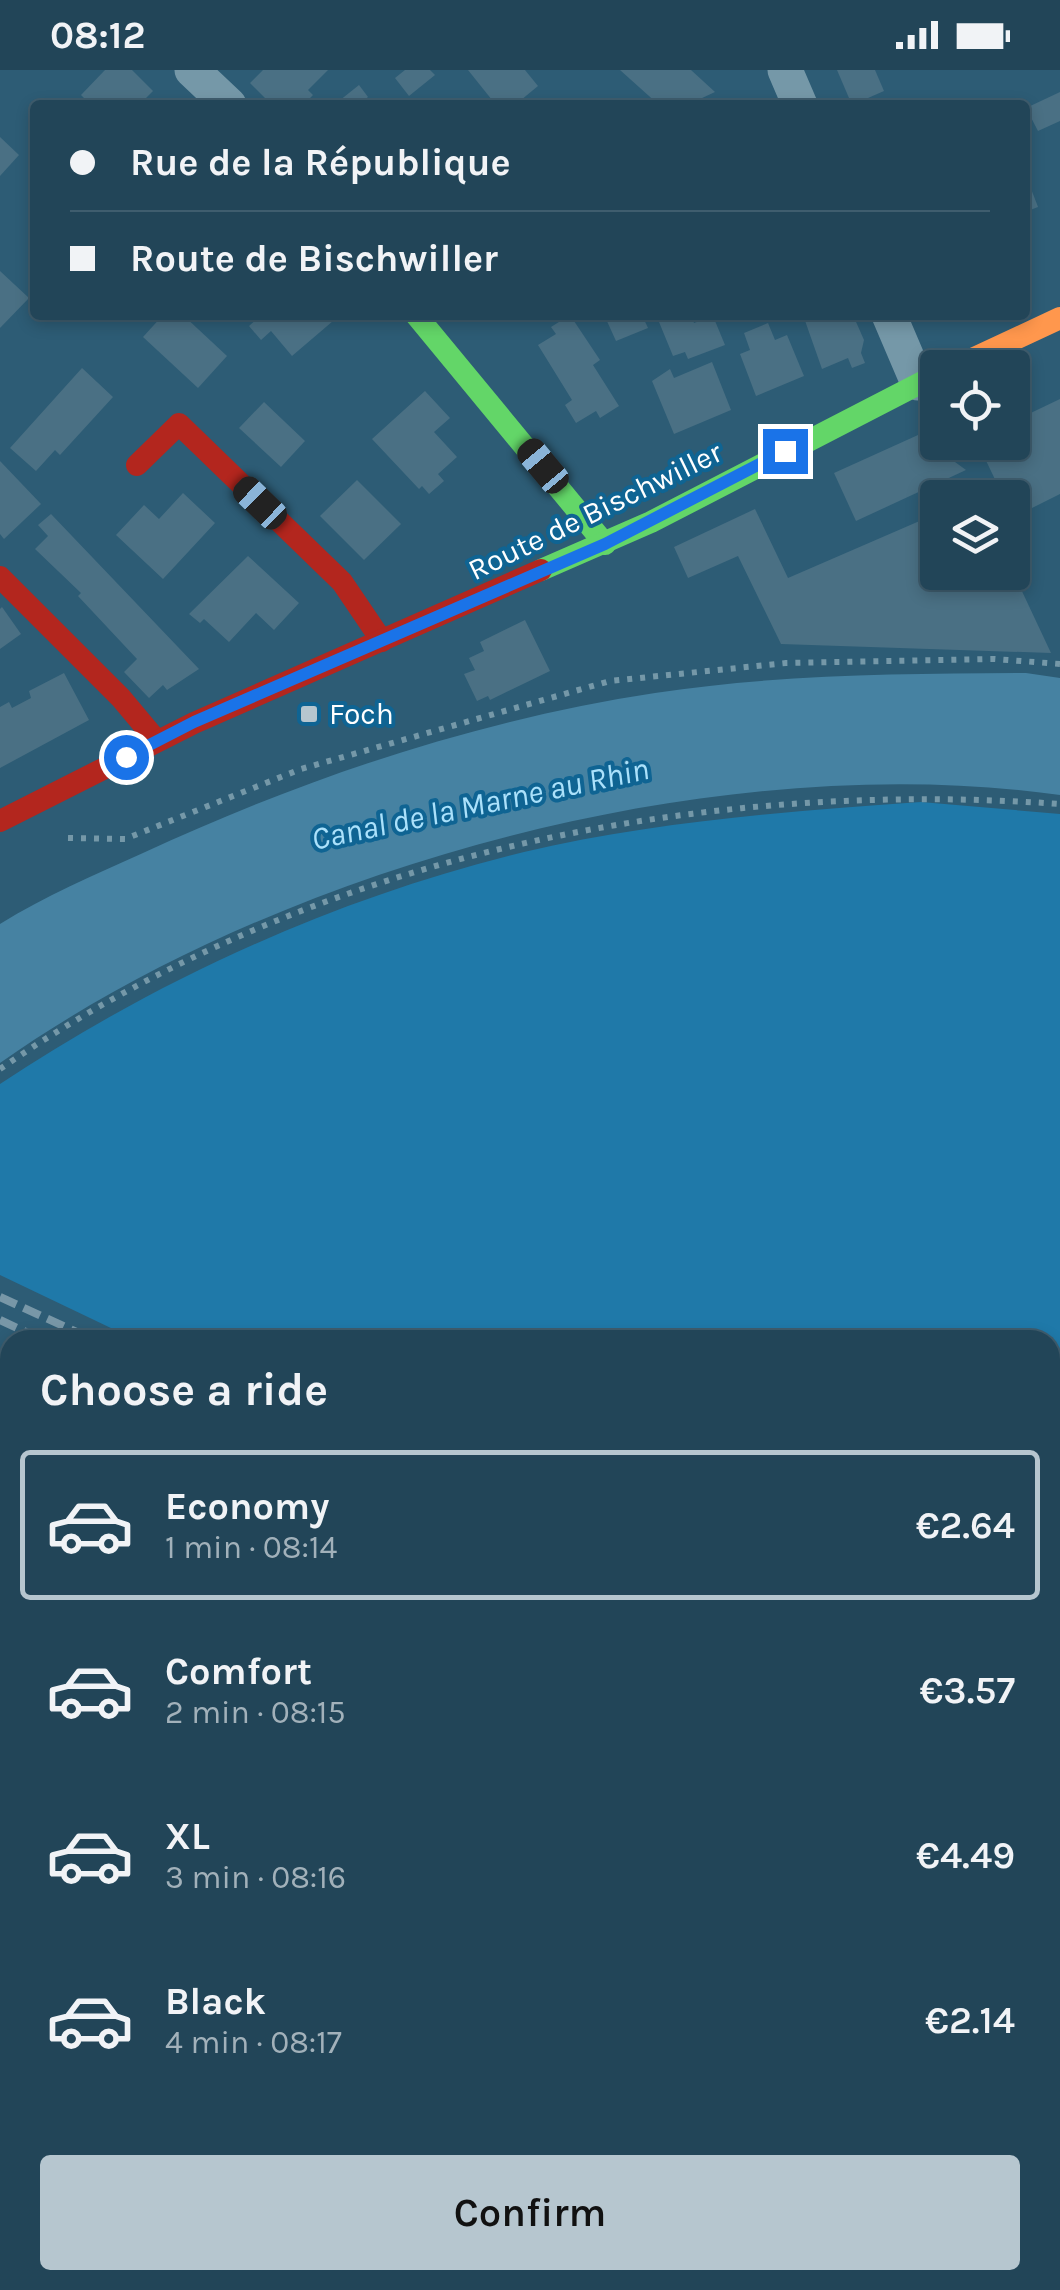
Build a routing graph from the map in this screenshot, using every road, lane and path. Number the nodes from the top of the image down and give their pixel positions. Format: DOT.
graph roads {
  1 [pos="192,70"];
  2 [pos="785,70"];
  3 [pos="223,100"];
  4 [pos="798,100"];
  5 [pos="1060,318"];
  6 [pos="420,320"];
  7 [pos="892,320"];
  8 [pos="992,350"];
  9 [pos="920,366"];
  10 [pos="920,383"];
  11 [pos="136,465"];
  12 [pos="605,544"];
  13 [pos="0,577"];
  14 [pos="382,641"];
  15 [pos="1060,664"];
  16 [pos="157,741"];
  17 [pos="1060,804"];
  18 [pos="0,821"];
  19 [pos="54,838"];
  20 [pos="0,1069"];
  1 -- 3 [label="street"];
  2 -- 4 [label="street"];
  5 -- 8 [label="main road"];
  6 -- 12 [label="main road"];
  7 -- 9 [label="street"];
  10 -- 12 [label="main road, Route de Bischwiller"];
  11 -- 14 [label="main road"];
  12 -- 14 [label="main road, Route de Bischwiller"];
  13 -- 16 [label="main road"];
  14 -- 16 [label="main road, Route de Bischwiller"];
  15 -- 19 [label="path"];
  16 -- 18 [label="main road, Route de Bischwiller"];
  17 -- 20 [label="path"];
}
